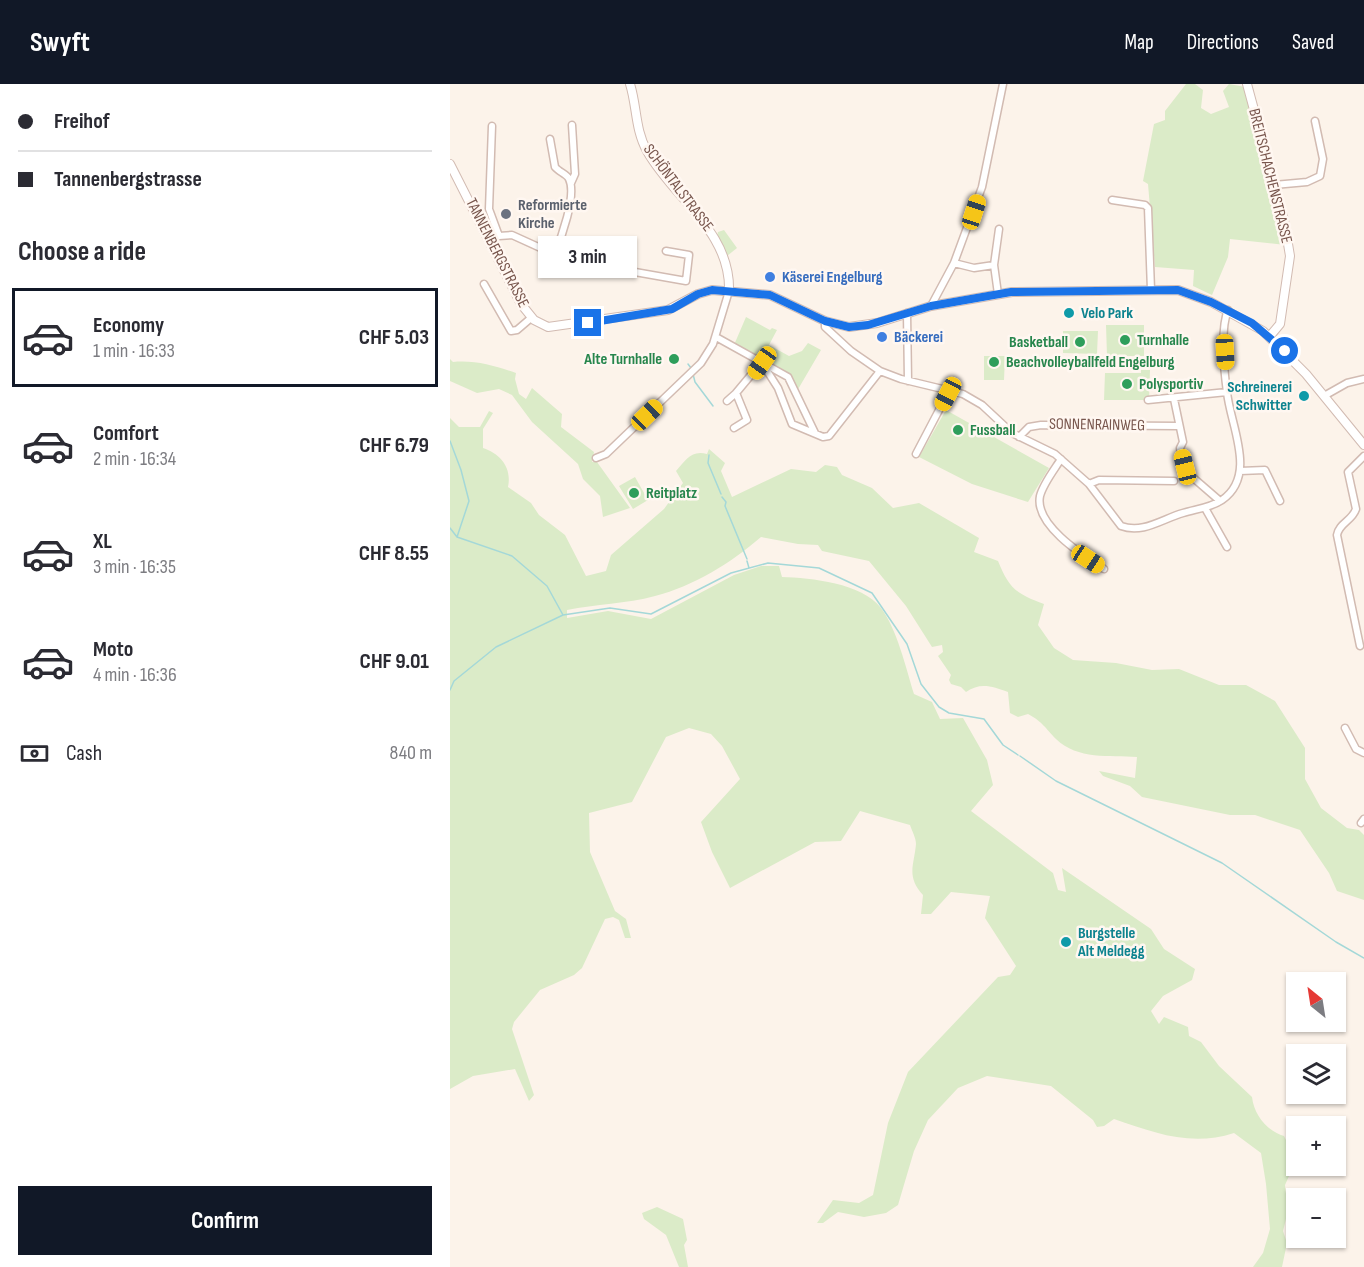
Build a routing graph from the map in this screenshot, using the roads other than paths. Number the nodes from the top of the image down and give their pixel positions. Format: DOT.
graph roads {
  1 [pos="630,84"];
  2 [pos="1003,84"];
  3 [pos="1246,84"];
  4 [pos="1315,121"];
  5 [pos="572,125"];
  6 [pos="492,126"];
  7 [pos="550,139"];
  8 [pos="450,164"];
  9 [pos="571,184"];
  10 [pos="1274,185"];
  11 [pos="1112,200"];
  12 [pos="999,229"];
  13 [pos="499,236"];
  14 [pos="490,240"];
  15 [pos="666,251"];
  16 [pos="554,255"];
  17 [pos="954,263"];
  18 [pos="994,265"];
  19 [pos="484,284"];
  20 [pos="1151,290"];
  21 [pos="729,291"];
  22 [pos="998,294"];
  23 [pos="931,306"];
  24 [pos="1228,310"];
  25 [pos="907,313"];
  26 [pos="531,318"];
  27 [pos="825,321"];
  28 [pos="1270,336"];
  29 [pos="716,337"];
  30 [pos="762,363"];
  31 [pos="880,371"];
  32 [pos="1364,378"];
  33 [pos="908,381"];
  34 [pos="949,391"];
  35 [pos="1227,392"];
  36 [pos="736,393"];
  37 [pos="1324,396"];
  38 [pos="1174,399"];
  39 [pos="1148,400"];
  40 [pos="727,401"];
  41 [pos="1179,426"];
  42 [pos="734,428"];
  43 [pos="815,433"];
  44 [pos="1019,437"];
  45 [pos="1364,445"];
  46 [pos="916,454"];
  47 [pos="1364,456"];
  48 [pos="596,458"];
  49 [pos="1061,459"];
  50 [pos="1240,471"];
  51 [pos="1174,481"];
  52 [pos="1089,484"];
  53 [pos="1220,501"];
  54 [pos="1280,501"];
  55 [pos="1206,508"];
  56 [pos="1227,546"];
  57 [pos="1104,569"];
  58 [pos="1360,646"];
  59 [pos="1345,728"];
  60 [pos="1364,753"];
  1 -- 21 [label="street, SCHÖNTALSTRASSE"];
  2 -- 17 [label="street"];
  3 -- 10 [label="street, BREITSCHACHENSTRASSE"];
  4 -- 10 [label="street"];
  5 -- 9 [label="street"];
  6 -- 13 [label="street"];
  7 -- 9 [label="street"];
  8 -- 14 [label="street, TANNENBERGSTRASSE"];
  9 -- 16 [label="street"];
  10 -- 28 [label="street, BREITSCHACHENSTRASSE"];
  11 -- 20 [label="street"];
  12 -- 18 [label="street"];
  13 -- 14 [label="street"];
  13 -- 16 [label="street"];
  14 -- 26 [label="street, TANNENBERGSTRASSE"];
  15 -- 16 [label="street"];
  17 -- 18 [label="street"];
  17 -- 23 [label="street"];
  18 -- 22 [label="street"];
  19 -- 26 [label="street"];
  20 -- 22 [label="street, TANNENBERGSTRASSE"];
  20 -- 24 [label="street, TANNENBERGSTRASSE"];
  21 -- 26 [label="street, TANNENBERGSTRASSE"];
  21 -- 27 [label="street, TANNENBERGSTRASSE"];
  21 -- 29 [label="street"];
  22 -- 23 [label="street, TANNENBERGSTRASSE"];
  23 -- 25 [label="street, TANNENBERGSTRASSE"];
  24 -- 28 [label="street, TANNENBERGSTRASSE"];
  24 -- 35 [label="street"];
  25 -- 27 [label="street, TANNENBERGSTRASSE"];
  25 -- 33 [label="street"];
  27 -- 31 [label="street"];
  28 -- 37 [label="street, TANNENBERGSTRASSE"];
  29 -- 30 [label="street"];
  29 -- 48 [label="street"];
  30 -- 36 [label="street"];
  30 -- 43 [label="street"];
  30 -- 43 [label="street"];
  31 -- 33 [label="street"];
  31 -- 43 [label="street"];
  32 -- 37 [label="street"];
  33 -- 34 [label="street"];
  34 -- 44 [label="street"];
  34 -- 46 [label="street"];
  35 -- 38 [label="street"];
  35 -- 50 [label="street"];
  36 -- 40 [label="street"];
  36 -- 42 [label="street"];
  37 -- 45 [label="street, TANNENBERGSTRASSE"];
  38 -- 39 [label="street"];
  38 -- 41 [label="street"];
  41 -- 44 [label="street, SONNENRAINWEG"];
  41 -- 53 [label="street"];
  44 -- 49 [label="street"];
  47 -- 58 [label="street"];
  49 -- 52 [label="street"];
  49 -- 57 [label="street"];
  50 -- 53 [label="street"];
  50 -- 54 [label="street"];
  51 -- 52 [label="street"];
  52 -- 55 [label="street"];
  53 -- 55 [label="street"];
  55 -- 56 [label="street"];
  59 -- 60 [label="street"];
}
